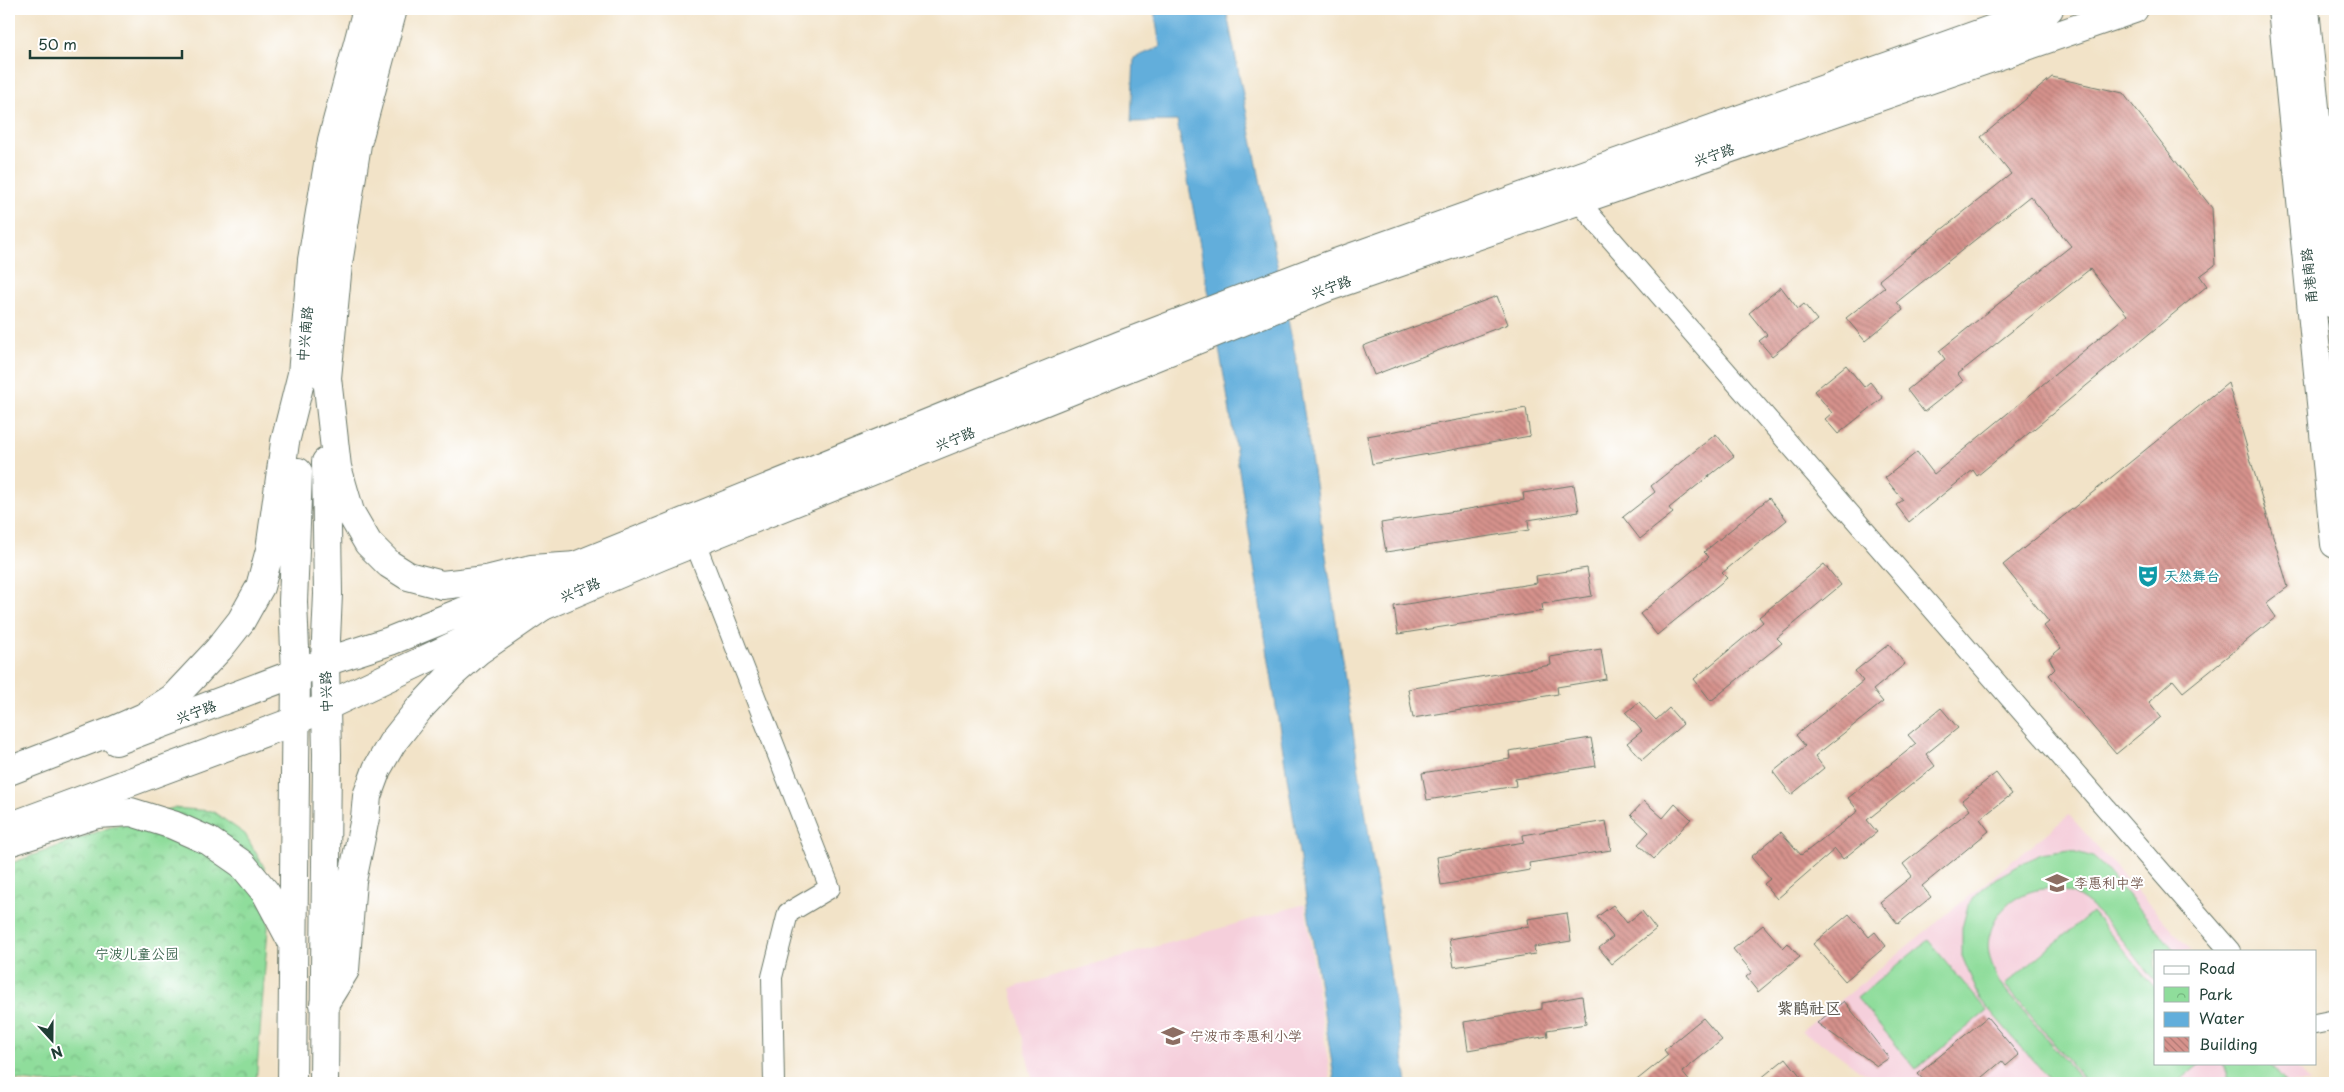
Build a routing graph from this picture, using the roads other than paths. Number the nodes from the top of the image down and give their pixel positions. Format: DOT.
graph roads {
  1 [pos="367,9"];
  2 [pos="393,9"];
  3 [pos="2049,9"];
  4 [pos="2134,9"];
  5 [pos="2282,9"];
  6 [pos="2305,9"];
  7 [pos="1579,202"];
  8 [pos="1325,278"];
  9 [pos="2335,305"];
  10 [pos="1124,356"];
  11 [pos="314,376"];
  12 [pos="695,543"];
  13 [pos="2335,544"];
  14 [pos="389,564"];
  15 [pos="577,566"];
  16 [pos="543,606"];
  17 [pos="325,662"];
  18 [pos="296,673"];
  19 [pos="326,705"];
  20 [pos="295,721"];
  21 [pos="9,771"];
  22 [pos="9,780"];
  23 [pos="9,827"];
  24 [pos="9,842"];
  25 [pos="292,942"];
  26 [pos="2229,950"];
  27 [pos="324,1005"];
  28 [pos="2335,1020"];
  29 [pos="2316,1024"];
  30 [pos="292,1083"];
  31 [pos="324,1083"];
  32 [pos="774,1083"];
  1 -- 11 [label="main road, 中兴南路"];
  2 -- 11 [label="main road, 中兴南路"];
  3 -- 8 [label="main road, 兴宁路"];
  4 -- 7 [label="main road, 兴宁路"];
  5 -- 13 [label="main road, 甬港南路"];
  6 -- 9 [label="main road, 甬港南路"];
  7 -- 8 [label="main road, 兴宁路"];
  7 -- 26 [label="street"];
  8 -- 10 [label="main road, 兴宁路"];
  10 -- 12 [label="main road, 兴宁路"];
  10 -- 15 [label="main road, 兴宁路"];
  11 -- 14 [label="main road, 中兴南路"];
  11 -- 17 [label="main road, 中兴路"];
  11 -- 18 [label="main road"];
  11 -- 21 [label="main road, 中兴南路"];
  12 -- 16 [label="main road, 兴宁路"];
  12 -- 32 [label="street"];
  14 -- 15 [label="main road, 兴宁路"];
  15 -- 17 [label="main road, 兴宁路"];
  16 -- 19 [label="main road, 兴宁路"];
  16 -- 27 [label="main road, 兴宁路"];
  17 -- 18 [label="main road, 兴宁路"];
  17 -- 19 [label="main road, 中兴路"];
  18 -- 20 [label="main road"];
  18 -- 22 [label="main road, 兴宁路"];
  19 -- 20 [label="main road, 兴宁路"];
  19 -- 27 [label="main road, 中兴路"];
  20 -- 23 [label="main road, 兴宁路"];
  20 -- 25 [label="main road"];
  24 -- 25 [label="main road"];
  25 -- 30 [label="main road"];
  27 -- 31 [label="main road, 中兴路"];
  28 -- 29 [label="street"];
}
